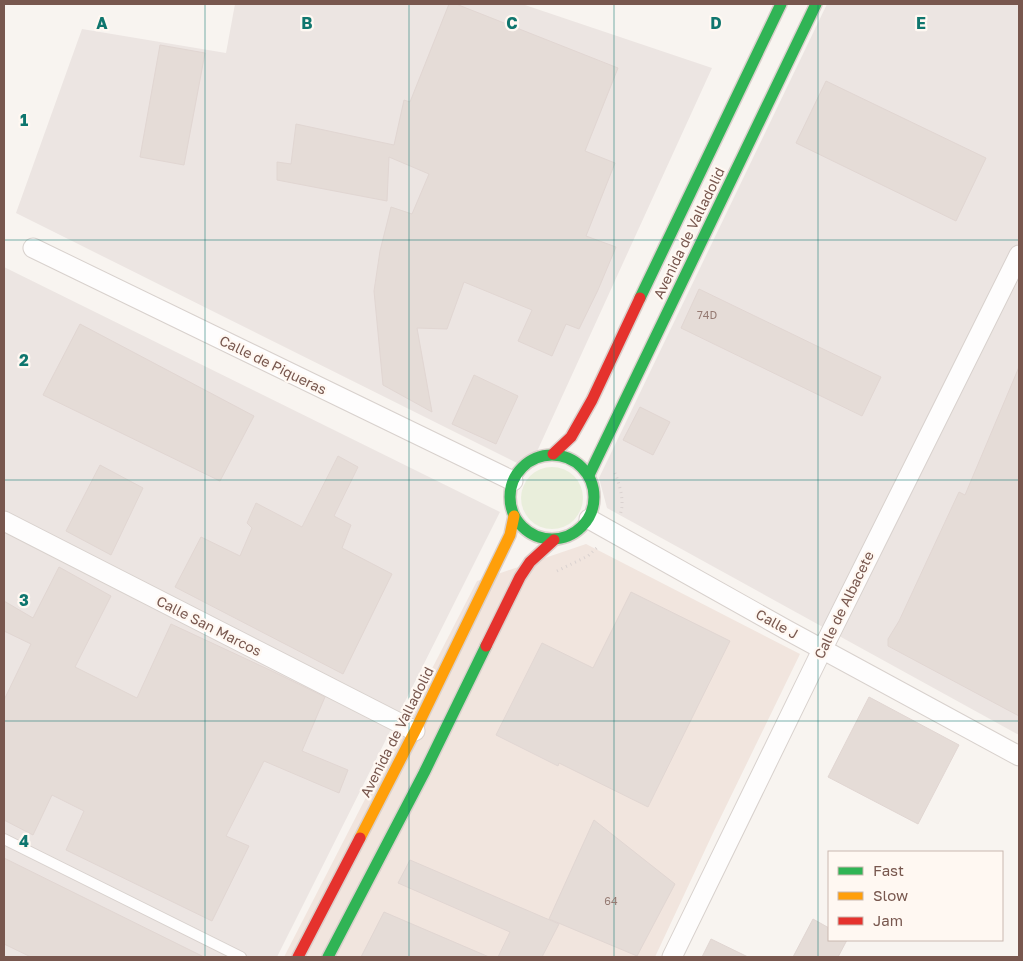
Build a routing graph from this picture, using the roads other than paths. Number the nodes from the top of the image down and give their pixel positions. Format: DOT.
graph roads {
  1 [pos="781,4"];
  2 [pos="816,4"];
  3 [pos="33,248"];
  4 [pos="1019,254"];
  5 [pos="553,454"];
  6 [pos="589,475"];
  7 [pos="513,480"];
  8 [pos="514,516"];
  9 [pos="589,519"];
  10 [pos="4,520"];
  11 [pos="554,540"];
  12 [pos="823,648"];
  13 [pos="415,731"];
  14 [pos="1019,756"];
  15 [pos="4,839"];
  16 [pos="241,957"];
  17 [pos="298,957"];
  18 [pos="328,957"];
  19 [pos="672,957"];
  1 -- 5 [label="main road, Avenida de Valladolid"];
  2 -- 6 [label="main road, Avenida de Valladolid"];
  3 -- 7 [label="street, Calle de Piqueras"];
  4 -- 12 [label="street, Calle de Albacete"];
  5 -- 6 [label="main road"];
  5 -- 7 [label="main road, Avenida de Valladolid"];
  6 -- 9 [label="main road"];
  7 -- 8 [label="main road, Avenida de Valladolid"];
  8 -- 11 [label="main road"];
  8 -- 13 [label="main road, Avenida de Valladolid"];
  9 -- 11 [label="main road"];
  9 -- 12 [label="street, Calle J"];
  10 -- 13 [label="street, Calle San Marcos"];
  11 -- 18 [label="main road"];
  12 -- 14 [label="street, Calle J"];
  12 -- 19 [label="street, Calle de Albacete"];
  13 -- 17 [label="main road, Avenida de Valladolid"];
  15 -- 16 [label="lane"];
}
